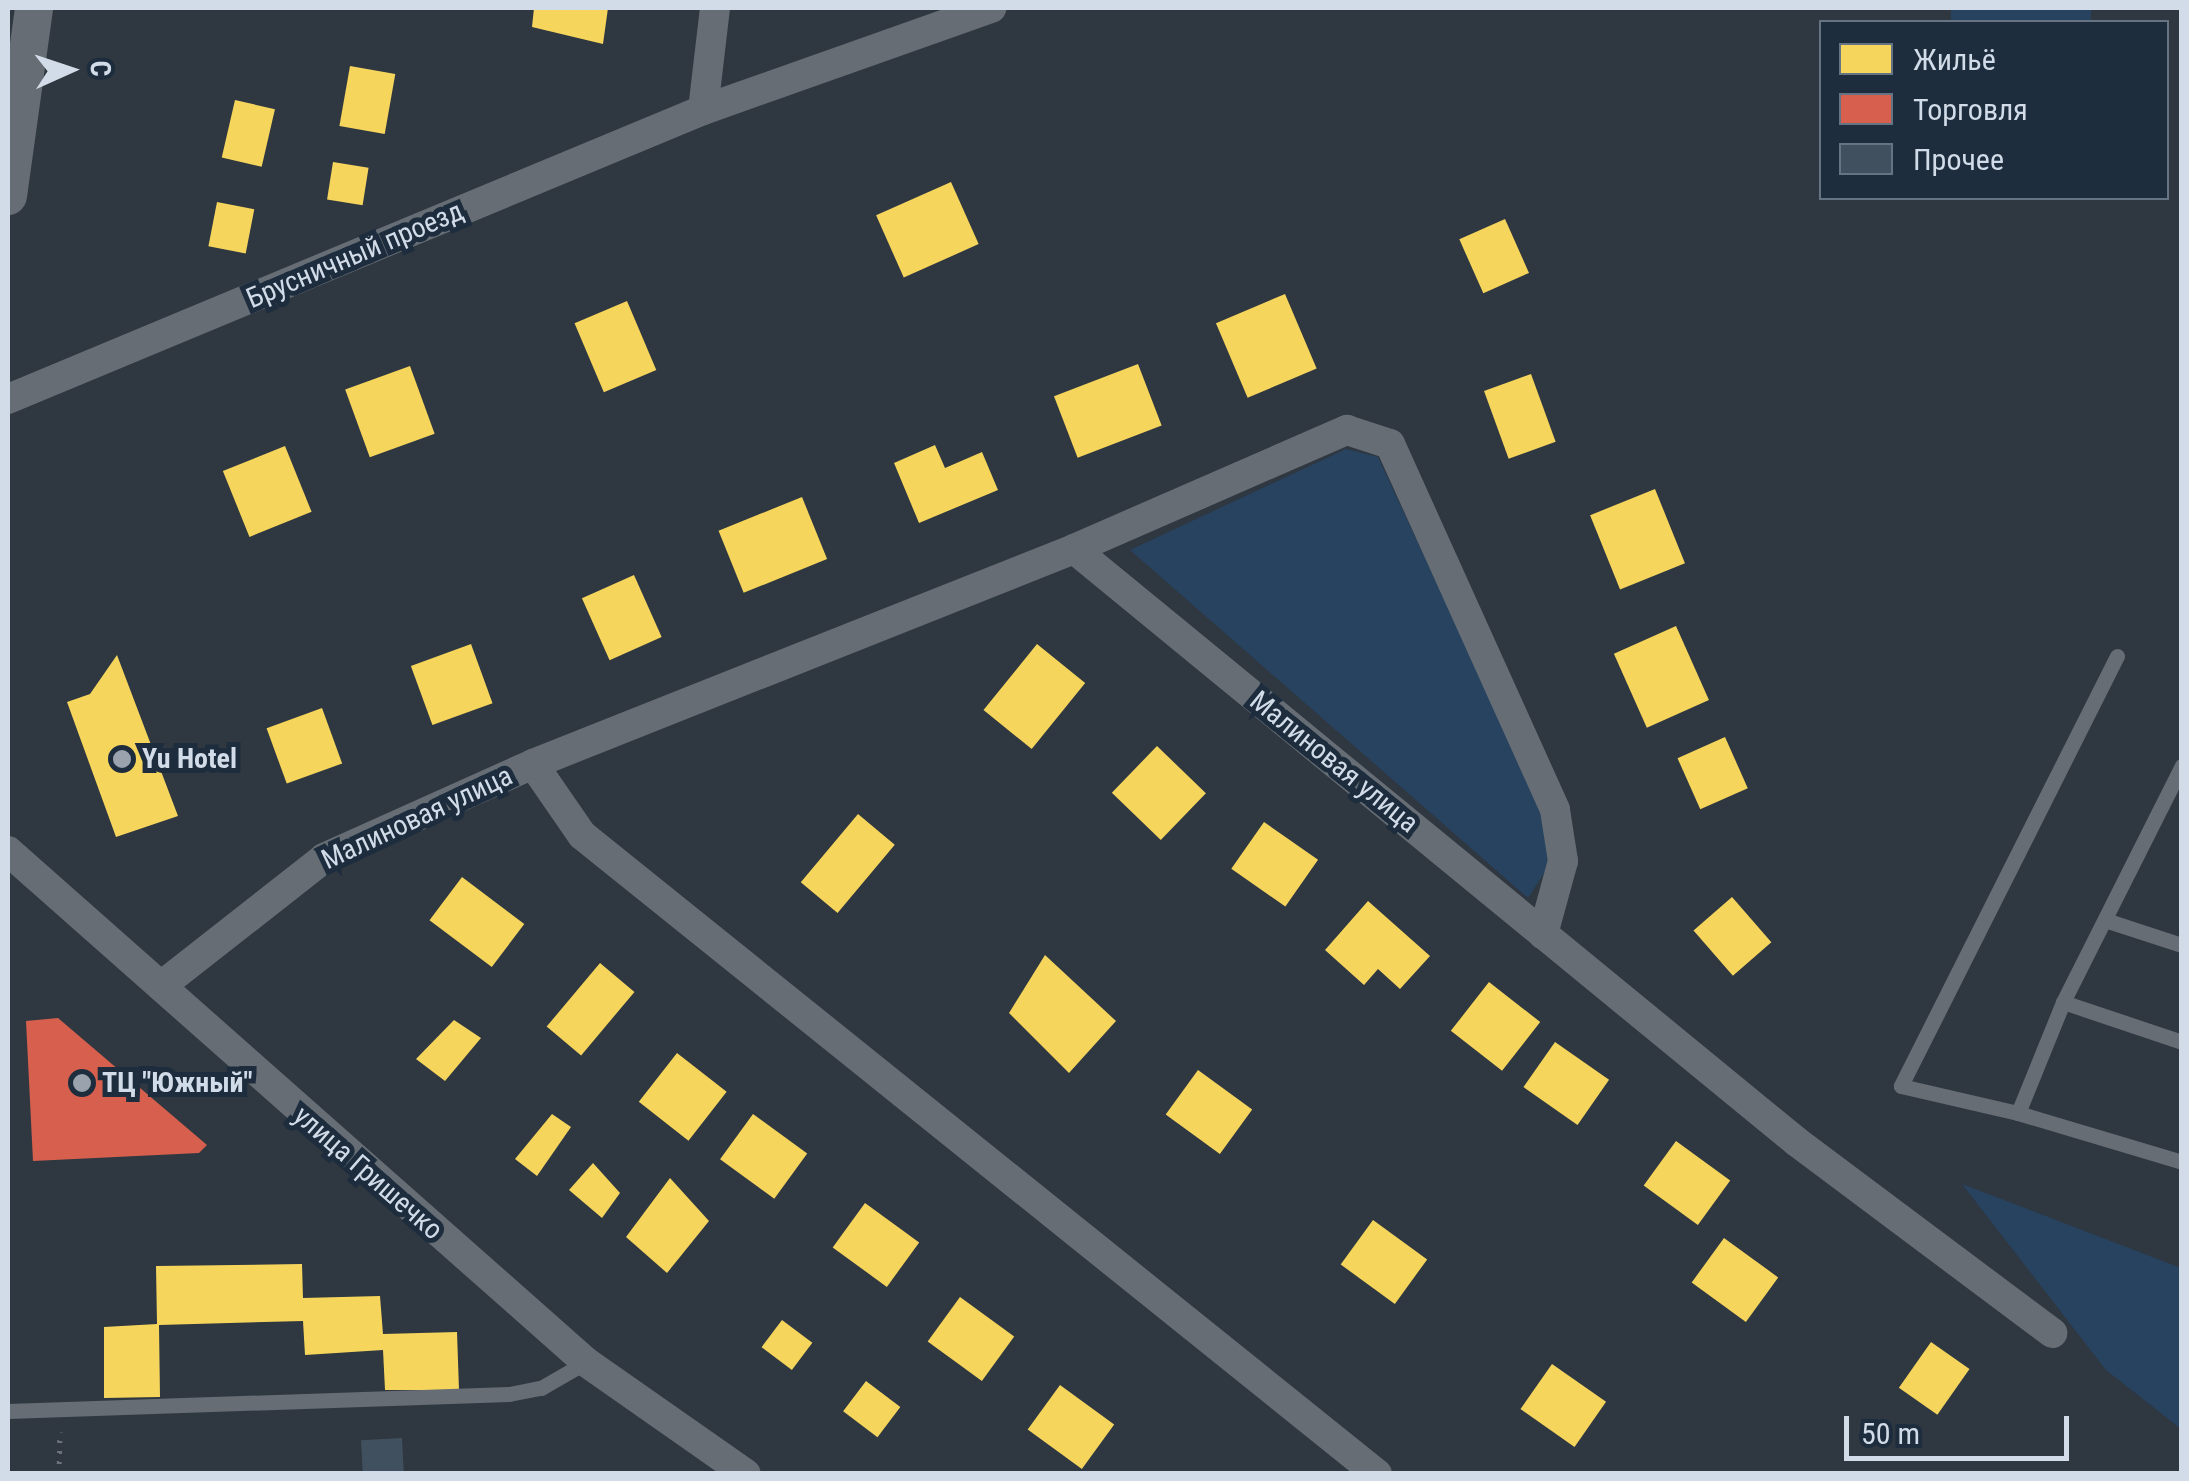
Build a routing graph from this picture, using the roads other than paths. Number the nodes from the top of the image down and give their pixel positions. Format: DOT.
graph roads {
  1 [pos="34,8"];
  2 [pos="715,8"];
  3 [pos="991,8"];
  4 [pos="702,110"];
  5 [pos="8,196"];
  6 [pos="8,398"];
  7 [pos="1074,550"];
  8 [pos="2117,656"];
  9 [pos="533,764"];
  10 [pos="2182,764"];
  11 [pos="2175,792"];
  12 [pos="8,850"];
  13 [pos="2105,920"];
  14 [pos="1543,934"];
  15 [pos="2182,945"];
  16 [pos="161,986"];
  17 [pos="2062,1002"];
  18 [pos="2182,1042"];
  19 [pos="2018,1114"];
  20 [pos="2182,1162"];
  21 [pos="2052,1333"];
  22 [pos="586,1362"];
  23 [pos="8,1410"];
  24 [pos="746,1474"];
  25 [pos="1377,1474"];
  1 -- 5 [label="street"];
  2 -- 4 [label="street"];
  3 -- 4 [label="street, Брусничный проезд"];
  4 -- 6 [label="street, Брусничный проезд"];
  7 -- 9 [label="street, Малиновая улица"];
  7 -- 14 [label="street, Малиновая улица"];
  7 -- 14 [label="street"];
  8 -- 19 [label="lane"];
  9 -- 16 [label="street, Малиновая улица"];
  9 -- 25 [label="street, Малиновая улица"];
  10 -- 11 [label="lane"];
  11 -- 13 [label="lane"];
  12 -- 16 [label="street, улица Гришечко"];
  13 -- 15 [label="lane"];
  13 -- 17 [label="lane"];
  14 -- 21 [label="street, Малиновая улица"];
  16 -- 22 [label="street, улица Гришечко"];
  17 -- 18 [label="lane"];
  17 -- 19 [label="lane"];
  19 -- 20 [label="lane"];
  22 -- 23 [label="lane"];
  22 -- 24 [label="street, улица Гришечко"];
}
